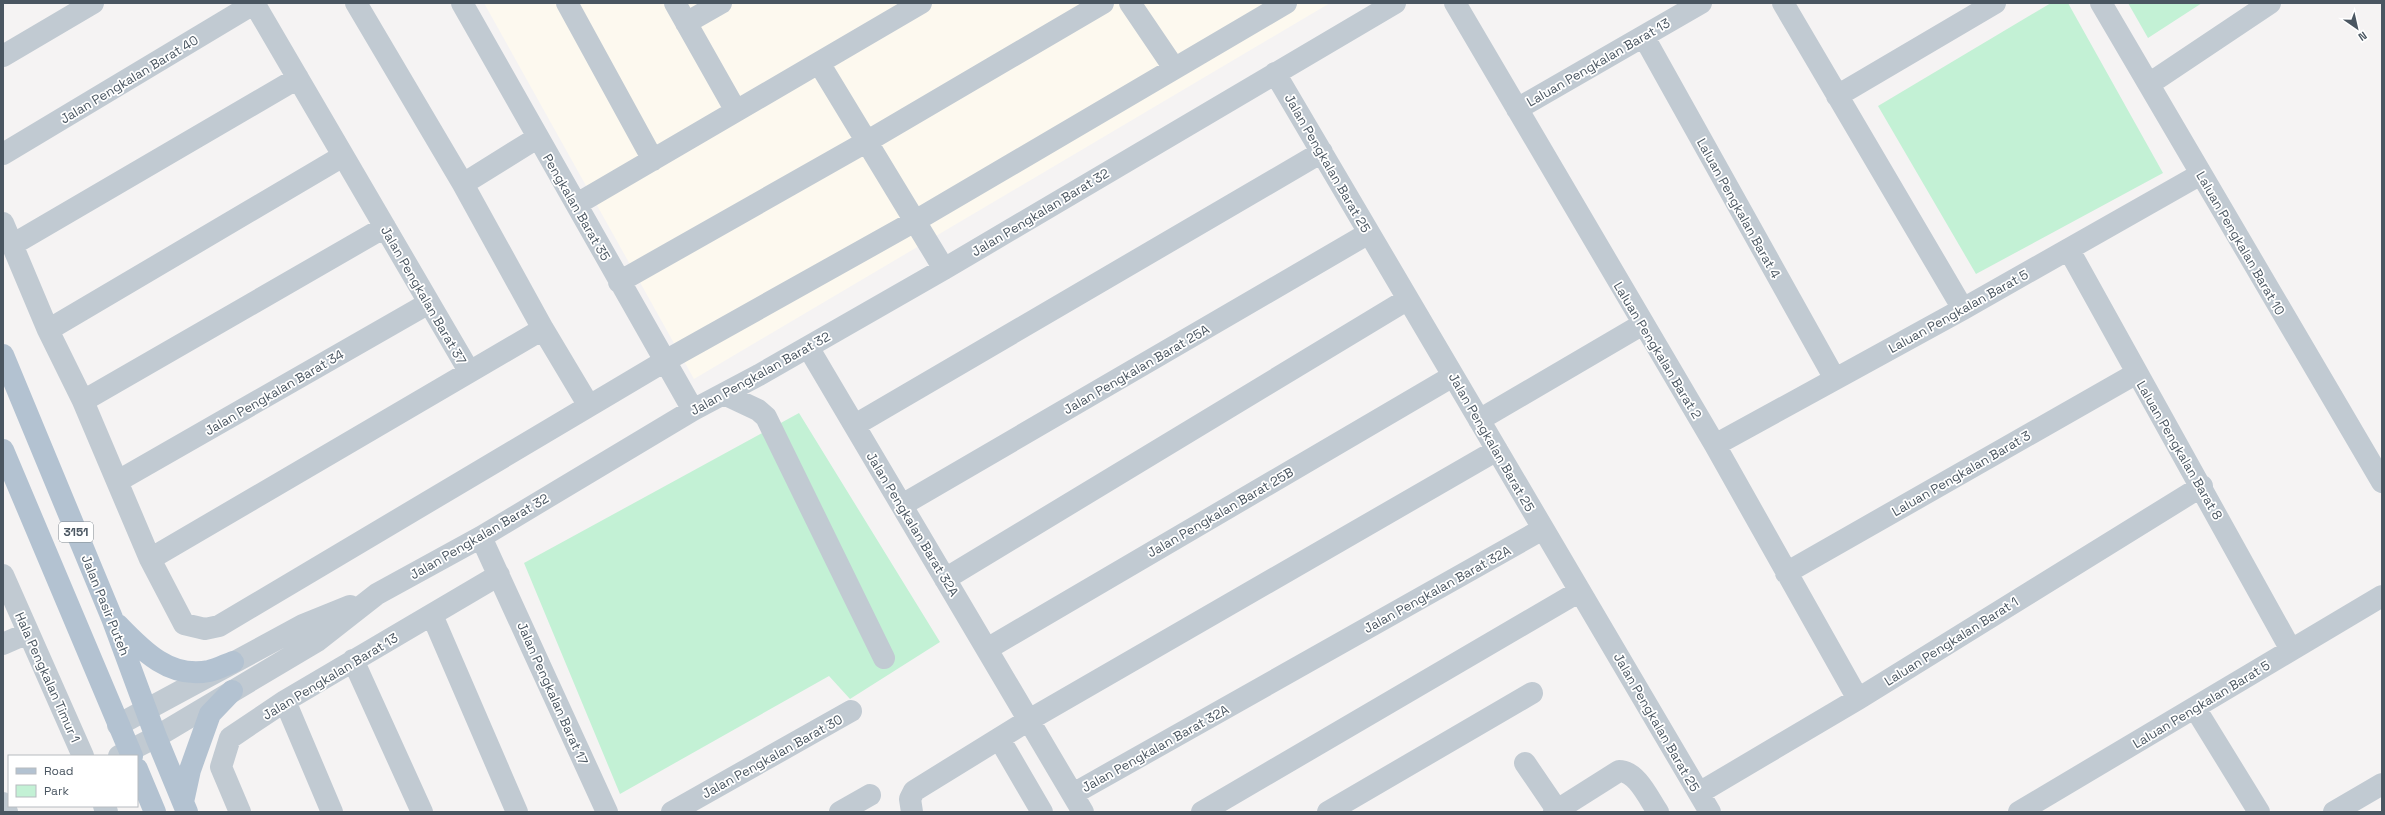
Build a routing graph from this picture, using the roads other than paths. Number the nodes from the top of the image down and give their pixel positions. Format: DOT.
graph roads {
  1 [pos="93,3"];
  2 [pos="254,3"];
  3 [pos="356,3"];
  4 [pos="462,3"];
  5 [pos="568,3"];
  6 [pos="675,3"];
  7 [pos="721,3"];
  8 [pos="921,3"];
  9 [pos="1103,3"];
  10 [pos="1130,3"];
  11 [pos="1286,3"];
  12 [pos="1395,3"];
  13 [pos="1455,3"];
  14 [pos="1701,3"];
  15 [pos="1784,3"];
  16 [pos="1995,3"];
  17 [pos="2101,3"];
  18 [pos="2270,3"];
  19 [pos="686,23"];
  20 [pos="1644,37"];
  21 [pos="3,56"];
  22 [pos="820,63"];
  23 [pos="1174,68"];
  24 [pos="1275,73"];
  25 [pos="298,78"];
  26 [pos="2150,84"];
  27 [pos="1838,96"];
  28 [pos="1517,109"];
  29 [pos="736,111"];
  30 [pos="537,138"];
  31 [pos="866,142"];
  32 [pos="1322,152"];
  33 [pos="3,154"];
  34 [pos="343,156"];
  35 [pos="653,160"];
  36 [pos="2201,174"];
  37 [pos="463,184"];
  38 [pos="577,204"];
  39 [pos="915,221"];
  40 [pos="3,223"];
  41 [pos="385,227"];
  42 [pos="1369,233"];
  43 [pos="12,245"];
  44 [pos="2069,250"];
  45 [pos="944,269"];
  46 [pos="619,282"];
  47 [pos="1408,299"];
  48 [pos="429,303"];
  49 [pos="1963,309"];
  50 [pos="1643,324"];
  51 [pos="543,329"];
  52 [pos="48,330"];
  53 [pos="808,347"];
  54 [pos="3,355"];
  55 [pos="665,361"];
  56 [pos="469,371"];
  57 [pos="2137,373"];
  58 [pos="1453,376"];
  59 [pos="1835,379"];
  60 [pos="724,394"];
  61 [pos="83,401"];
  62 [pos="589,406"];
  63 [pos="693,410"];
  64 [pos="1480,420"];
  65 [pos="855,425"];
  66 [pos="1715,445"];
  67 [pos="3,450"];
  68 [pos="1497,450"];
  69 [pos="118,481"];
  70 [pos="2382,482"];
  71 [pos="2202,486"];
  72 [pos="902,505"];
  73 [pos="1543,529"];
  74 [pos="481,537"];
  75 [pos="150,558"];
  76 [pos="1786,573"];
  77 [pos="499,575"];
  78 [pos="3,576"];
  79 [pos="945,579"];
  80 [pos="1580,591"];
  81 [pos="377,594"];
  82 [pos="2382,596"];
  83 [pos="432,615"];
  84 [pos="112,618"];
  85 [pos="28,633"];
  86 [pos="3,644"];
  87 [pos="987,649"];
  88 [pos="2291,650"];
  89 [pos="884,658"];
  90 [pos="353,660"];
  91 [pos="233,662"];
  92 [pos="232,690"];
  93 [pos="1532,693"];
  94 [pos="1858,699"];
  95 [pos="285,701"];
  96 [pos="2195,708"];
  97 [pos="146,710"];
  98 [pos="851,711"];
  99 [pos="1029,720"];
  100 [pos="118,725"];
  101 [pos="156,737"];
  102 [pos="1000,740"];
  103 [pos="83,755"];
  104 [pos="128,755"];
  105 [pos="133,755"];
  106 [pos="1525,762"];
  107 [pos="138,777"];
  108 [pos="2382,784"];
  109 [pos="1699,793"];
  110 [pos="870,795"];
  111 [pos="1078,803"];
  112 [pos="185,807"];
  113 [pos="1555,811"];
  114 [pos="155,812"];
  115 [pos="240,812"];
  116 [pos="332,812"];
  117 [pos="422,812"];
  118 [pos="516,812"];
  119 [pos="607,812"];
  120 [pos="672,812"];
  121 [pos="840,812"];
  122 [pos="912,812"];
  123 [pos="1042,812"];
  124 [pos="1202,812"];
  125 [pos="1328,812"];
  126 [pos="1658,812"];
  127 [pos="1710,812"];
  128 [pos="2019,812"];
  129 [pos="2259,812"];
  130 [pos="2334,812"];
  1 -- 21 [label="street"];
  2 -- 25 [label="street, Jalan Pengkalan Barat 37"];
  2 -- 33 [label="street, Jalan Pengkalan Barat 40"];
  3 -- 37 [label="street"];
  4 -- 30 [label="street, Pengkalan Barat 35"];
  5 -- 35 [label="street"];
  6 -- 19 [label="street"];
  7 -- 19 [label="street"];
  8 -- 22 [label="street"];
  9 -- 31 [label="street"];
  10 -- 23 [label="street"];
  11 -- 23 [label="street"];
  12 -- 24 [label="street, Jalan Pengkalan Barat 32"];
  13 -- 28 [label="street, Laluan Pengkalan Barat 2"];
  14 -- 20 [label="street, Laluan Pengkalan Barat 13"];
  15 -- 27 [label="street"];
  16 -- 27 [label="street"];
  17 -- 26 [label="street, Laluan Pengkalan Barat 10"];
  18 -- 26 [label="street"];
  19 -- 29 [label="street"];
  20 -- 28 [label="street, Laluan Pengkalan Barat 13"];
  20 -- 59 [label="street, Laluan Pengkalan Barat 4"];
  22 -- 29 [label="street"];
  22 -- 31 [label="street"];
  23 -- 39 [label="street"];
  24 -- 32 [label="street, Jalan Pengkalan Barat 25"];
  24 -- 45 [label="street, Jalan Pengkalan Barat 32"];
  25 -- 34 [label="street, Jalan Pengkalan Barat 37"];
  25 -- 43 [label="street"];
  26 -- 36 [label="street, Laluan Pengkalan Barat 10"];
  27 -- 49 [label="street"];
  28 -- 50 [label="street, Laluan Pengkalan Barat 2"];
  29 -- 35 [label="street"];
  30 -- 37 [label="street"];
  30 -- 38 [label="street, Pengkalan Barat 35"];
  31 -- 39 [label="street"];
  31 -- 46 [label="street"];
  32 -- 42 [label="street, Jalan Pengkalan Barat 25"];
  32 -- 65 [label="street"];
  34 -- 41 [label="street, Jalan Pengkalan Barat 37"];
  34 -- 52 [label="street"];
  35 -- 38 [label="street"];
  36 -- 44 [label="street, Laluan Pengkalan Barat 5"];
  36 -- 70 [label="street, Laluan Pengkalan Barat 10"];
  37 -- 51 [label="street"];
  38 -- 46 [label="street, Pengkalan Barat 35"];
  39 -- 45 [label="street"];
  39 -- 55 [label="street"];
  40 -- 43 [label="street"];
  41 -- 48 [label="street, Jalan Pengkalan Barat 37"];
  41 -- 61 [label="street"];
  42 -- 47 [label="street, Jalan Pengkalan Barat 25"];
  42 -- 72 [label="street, Jalan Pengkalan Barat 25A"];
  43 -- 52 [label="street"];
  44 -- 49 [label="street, Laluan Pengkalan Barat 5"];
  44 -- 57 [label="street, Laluan Pengkalan Barat 8"];
  45 -- 53 [label="street, Jalan Pengkalan Barat 32"];
  46 -- 55 [label="street, Pengkalan Barat 35"];
  47 -- 58 [label="street, Jalan Pengkalan Barat 25"];
  47 -- 79 [label="street"];
  48 -- 56 [label="street, Jalan Pengkalan Barat 37"];
  48 -- 69 [label="street, Jalan Pengkalan Barat 34"];
  49 -- 59 [label="street, Laluan Pengkalan Barat 5"];
  50 -- 64 [label="street"];
  50 -- 66 [label="street, Laluan Pengkalan Barat 2"];
  51 -- 56 [label="street"];
  51 -- 62 [label="street"];
  52 -- 61 [label="street"];
  53 -- 60 [label="street, Jalan Pengkalan Barat 32"];
  53 -- 65 [label="street, Jalan Pengkalan Barat 32A"];
  54 -- 84 [label="main road, Jalan Pasir Puteh / 3151"];
  55 -- 62 [label="street"];
  55 -- 63 [label="street, Pengkalan Barat 35"];
  56 -- 75 [label="street, Jalan Pengkalan Barat 37"];
  57 -- 71 [label="street, Laluan Pengkalan Barat 8"];
  57 -- 76 [label="street, Laluan Pengkalan Barat 3"];
  58 -- 64 [label="street, Jalan Pengkalan Barat 25"];
  58 -- 87 [label="street, Jalan Pengkalan Barat 25B"];
  59 -- 66 [label="street, Laluan Pengkalan Barat 5"];
  60 -- 63 [label="street, Jalan Pengkalan Barat 32"];
  60 -- 89 [label="street"];
  61 -- 69 [label="street"];
  62 -- 75 [label="street"];
  63 -- 74 [label="street, Jalan Pengkalan Barat 32"];
  64 -- 68 [label="street, Jalan Pengkalan Barat 25"];
  65 -- 72 [label="street, Jalan Pengkalan Barat 32A"];
  66 -- 76 [label="street, Laluan Pengkalan Barat 2"];
  67 -- 100 [label="main road, 3151"];
  68 -- 73 [label="street, Jalan Pengkalan Barat 25"];
  68 -- 99 [label="street"];
  69 -- 75 [label="street"];
  71 -- 88 [label="street, Laluan Pengkalan Barat 8"];
  71 -- 94 [label="street, Laluan Pengkalan Barat 1"];
  72 -- 79 [label="street, Jalan Pengkalan Barat 32A"];
  73 -- 80 [label="street, Jalan Pengkalan Barat 25"];
  73 -- 111 [label="street, Jalan Pengkalan Barat 32A"];
  74 -- 77 [label="street, Jalan Pengkalan Barat 17"];
  74 -- 81 [label="street, Jalan Pengkalan Barat 32"];
  76 -- 94 [label="street, Laluan Pengkalan Barat 2"];
  77 -- 83 [label="street, Jalan Pengkalan Barat 13"];
  77 -- 119 [label="street, Jalan Pengkalan Barat 17"];
  78 -- 85 [label="street, Hala Pengkalan Timur 1"];
  79 -- 87 [label="street, Jalan Pengkalan Barat 32A"];
  80 -- 109 [label="street, Jalan Pengkalan Barat 25"];
  80 -- 124 [label="street"];
  81 -- 91 [label="street"];
  81 -- 92 [label="street, Jalan Pengkalan Barat 32"];
  82 -- 88 [label="street, Laluan Pengkalan Barat 5"];
  83 -- 90 [label="street, Jalan Pengkalan Barat 13"];
  83 -- 118 [label="street"];
  84 -- 91 [label="main road"];
  84 -- 97 [label="main road, Jalan Pasir Puteh / 3151"];
  85 -- 86 [label="street"];
  85 -- 103 [label="street, Hala Pengkalan Timur 1"];
  87 -- 99 [label="street, Jalan Pengkalan Barat 32A"];
  88 -- 96 [label="street, Laluan Pengkalan Barat 5"];
  90 -- 95 [label="street, Jalan Pengkalan Barat 13"];
  90 -- 117 [label="street"];
  91 -- 97 [label="street"];
  92 -- 101 [label="street, Jalan Pengkalan Barat 32"];
  92 -- 112 [label="main road"];
  93 -- 125 [label="street"];
  94 -- 109 [label="street, Laluan Pengkalan Barat 1"];
  95 -- 115 [label="street, Jalan Pengkalan Barat 13"];
  95 -- 116 [label="street"];
  96 -- 128 [label="street, Laluan Pengkalan Barat 5"];
  96 -- 129 [label="street"];
  97 -- 100 [label="street"];
  97 -- 101 [label="main road, Jalan Pasir Puteh / 3151"];
  98 -- 120 [label="street, Jalan Pengkalan Barat 30"];
  99 -- 102 [label="street"];
  99 -- 111 [label="street, Jalan Pengkalan Barat 32A"];
  100 -- 104 [label="main road, 3151"];
  101 -- 105 [label="street, Jalan Pengkalan Barat 32"];
  101 -- 112 [label="main road, Jalan Pasir Puteh / 3151"];
  102 -- 122 [label="street"];
  102 -- 123 [label="street"];
  106 -- 113 [label="street"];
  107 -- 114 [label="main road, 3151"];
  108 -- 130 [label="street"];
  109 -- 127 [label="street, Jalan Pengkalan Barat 25"];
  110 -- 121 [label="street"];
  113 -- 126 [label="street"];
}
